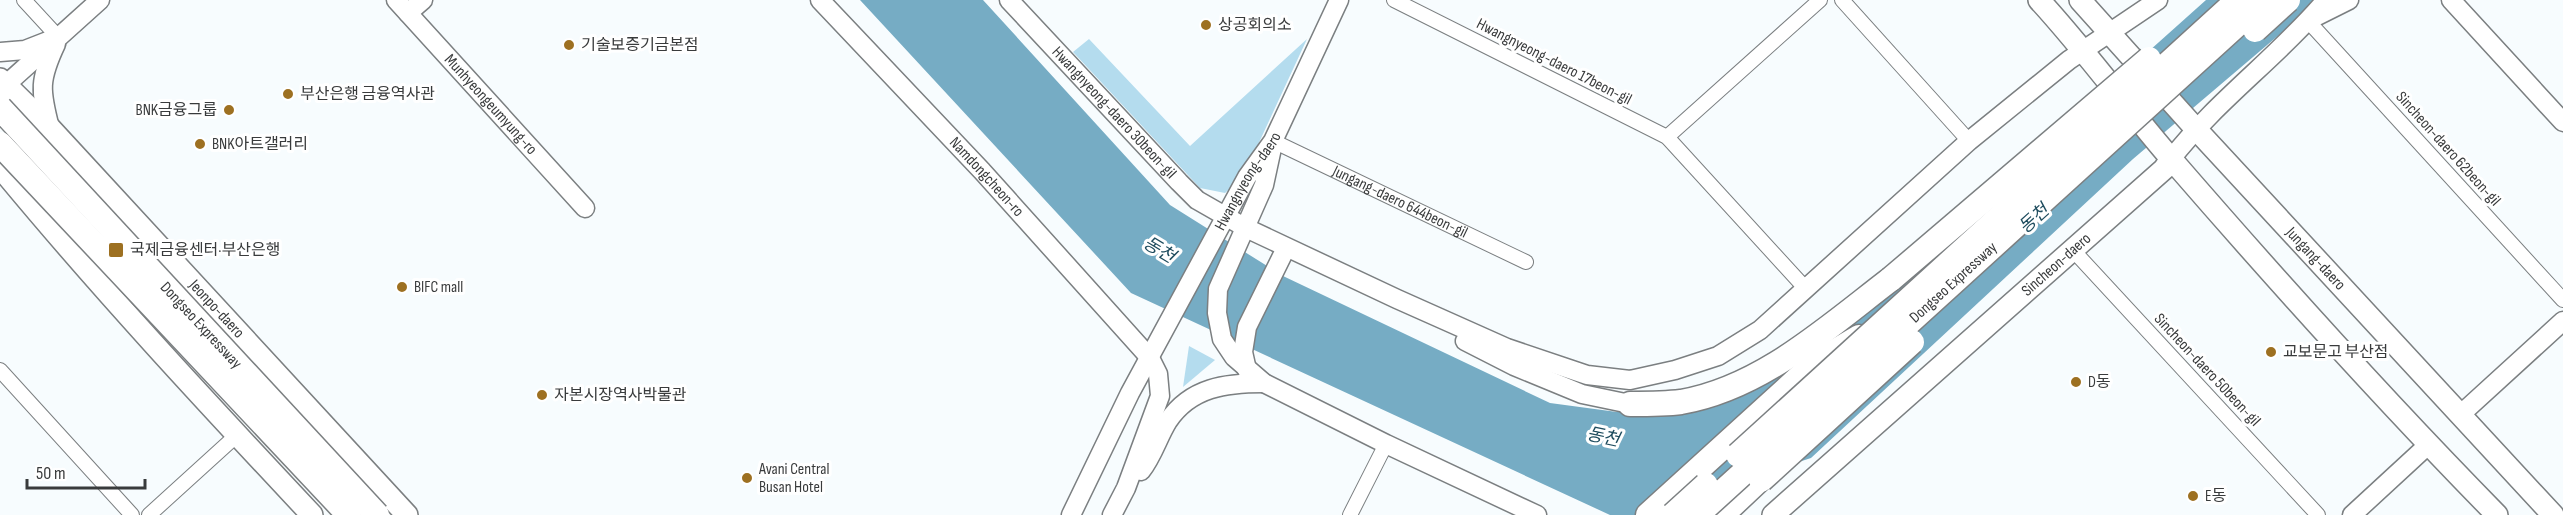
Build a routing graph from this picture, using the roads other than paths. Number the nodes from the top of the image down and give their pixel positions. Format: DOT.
graph roads {
  1 [pos="24,0"];
  2 [pos="100,0"];
  3 [pos="423,0"];
  4 [pos="820,0"];
  5 [pos="1009,0"];
  6 [pos="1339,0"];
  7 [pos="1394,0"];
  8 [pos="1821,0"];
  9 [pos="1842,0"];
  10 [pos="2040,0"];
  11 [pos="2080,0"];
  12 [pos="2158,0"];
  13 [pos="2264,0"];
  14 [pos="2288,0"];
  15 [pos="2326,0"];
  16 [pos="2349,0"];
  17 [pos="2437,0"];
  18 [pos="2451,0"];
  19 [pos="402,7"];
  20 [pos="2230,7"];
  21 [pos="2308,21"];
  22 [pos="2481,33"];
  23 [pos="2110,34"];
  24 [pos="58,38"];
  25 [pos="2084,50"];
  26 [pos="0,52"];
  27 [pos="1,91"];
  28 [pos="2563,122"];
  29 [pos="50,128"];
  30 [pos="2195,129"];
  31 [pos="1667,137"];
  32 [pos="1273,141"];
  33 [pos="1969,141"];
  34 [pos="0,144"];
  35 [pos="2171,159"];
  36 [pos="0,167"];
  37 [pos="104,187"];
  38 [pos="585,208"];
  39 [pos="1226,218"];
  40 [pos="44,221"];
  41 [pos="1246,228"];
  42 [pos="2072,248"];
  43 [pos="1282,255"];
  44 [pos="1526,262"];
  45 [pos="1806,289"];
  46 [pos="1397,299"];
  47 [pos="2563,300"];
  48 [pos="2563,321"];
  49 [pos="1882,323"];
  50 [pos="1150,358"];
  51 [pos="0,370"];
  52 [pos="1247,370"];
  53 [pos="1264,382"];
  54 [pos="1630,405"];
  55 [pos="2460,415"];
  56 [pos="237,435"];
  57 [pos="1386,444"];
  58 [pos="2428,445"];
  59 [pos="1761,480"];
  60 [pos="1126,488"];
  61 [pos="132,515"];
  62 [pos="149,515"];
  63 [pos="312,515"];
  64 [pos="349,515"];
  65 [pos="377,515"];
  66 [pos="407,515"];
  67 [pos="1071,515"];
  68 [pos="1112,515"];
  69 [pos="1350,515"];
  70 [pos="1537,515"];
  71 [pos="1648,515"];
  72 [pos="1673,515"];
  73 [pos="1697,515"];
  74 [pos="1724,515"];
  75 [pos="1773,515"];
  76 [pos="2318,515"];
  77 [pos="2352,515"];
  78 [pos="2497,515"];
  79 [pos="2553,515"];
  1 -- 24 [label="street"];
  2 -- 24 [label="main road"];
  3 -- 19 [label="main road"];
  4 -- 50 [label="main road, Namdongcheon-ro"];
  5 -- 39 [label="main road, Hwangnyeong-daero 30beon-gil"];
  6 -- 32 [label="main road, Hwangnyeong-daero"];
  7 -- 31 [label="street, Hwangnyeong-daero 17beon-gil"];
  8 -- 31 [label="street"];
  9 -- 33 [label="street"];
  10 -- 25 [label="main road"];
  11 -- 23 [label="main road, Jungang-daero"];
  12 -- 23 [label="main road"];
  13 -- 73 [label="highway, Dongseo Expressway, bridge"];
  14 -- 59 [label="highway, bridge"];
  15 -- 21 [label="main road, Sincheon-daero"];
  16 -- 21 [label="main road"];
  17 -- 22 [label="main road"];
  18 -- 22 [label="main road"];
  19 -- 38 [label="main road, Munhyeongeumyung-ro"];
  20 -- 49 [label="highway, Dongseo Expressway, bridge"];
  20 -- 54 [label="highway, bridge"];
  21 -- 30 [label="main road, Sincheon-daero"];
  21 -- 47 [label="street, Sincheon-daero 62beon-gil"];
  22 -- 28 [label="main road"];
  23 -- 25 [label="main road"];
  23 -- 30 [label="main road, Jungang-daero, bridge"];
  24 -- 26 [label="main road"];
  24 -- 27 [label="main road"];
  24 -- 29 [label="main road"];
  25 -- 33 [label="main road"];
  25 -- 35 [label="main road, bridge"];
  27 -- 29 [label="main road, Jeonpo-daero"];
  27 -- 65 [label="highway, Dongseo Expressway, bridge"];
  29 -- 37 [label="main road, Jeonpo-daero"];
  30 -- 35 [label="main road, Sincheon-daero"];
  30 -- 55 [label="main road, Jungang-daero"];
  31 -- 45 [label="street, Hwangnyeong-daero 17beon-gil"];
  32 -- 39 [label="main road, Hwangnyeong-daero"];
  32 -- 41 [label="main road"];
  32 -- 44 [label="street, Jungang-daero 644beon-gil"];
  33 -- 45 [label="main road"];
  34 -- 64 [label="highway, Dongseo Expressway, bridge"];
  35 -- 42 [label="main road, Sincheon-daero"];
  35 -- 58 [label="main road"];
  36 -- 40 [label="main road"];
  37 -- 40 [label="main road"];
  37 -- 66 [label="main road, Jeonpo-daero"];
  39 -- 41 [label="main road"];
  39 -- 50 [label="main road, Hwangnyeong-daero"];
  40 -- 56 [label="main road"];
  41 -- 43 [label="main road"];
  41 -- 52 [label="main road"];
  42 -- 75 [label="main road, Sincheon-daero"];
  42 -- 76 [label="street, Sincheon-daero 50beon-gil"];
  43 -- 46 [label="main road"];
  43 -- 52 [label="main road"];
  45 -- 46 [label="main road"];
  46 -- 54 [label="main road"];
  48 -- 55 [label="main road"];
  49 -- 71 [label="highway, bridge"];
  49 -- 72 [label="highway, Dongseo Expressway, bridge"];
  50 -- 60 [label="main road"];
  50 -- 67 [label="main road, Hwangnyeong-daero"];
  51 -- 61 [label="street"];
  52 -- 53 [label="main road"];
  53 -- 57 [label="main road"];
  53 -- 60 [label="main road"];
  55 -- 79 [label="main road, Jungang-daero"];
  56 -- 62 [label="street"];
  56 -- 63 [label="main road"];
  57 -- 69 [label="street"];
  57 -- 70 [label="main road"];
  58 -- 77 [label="main road"];
  58 -- 78 [label="main road"];
  59 -- 74 [label="main road"];
  60 -- 68 [label="main road"];
}
